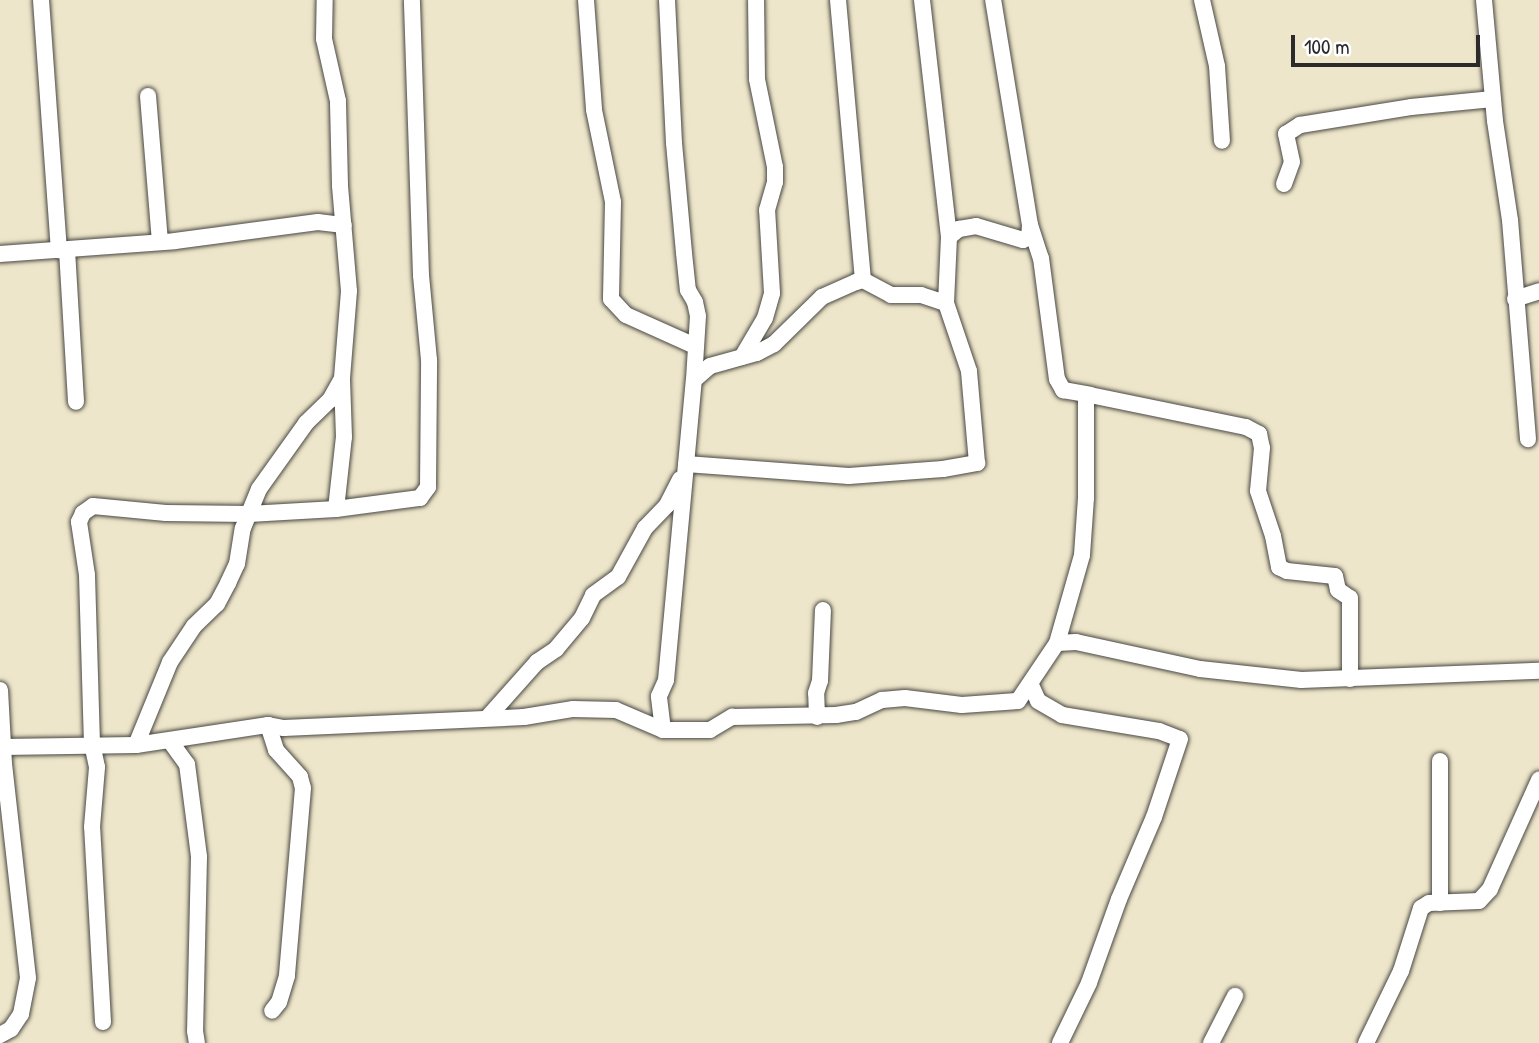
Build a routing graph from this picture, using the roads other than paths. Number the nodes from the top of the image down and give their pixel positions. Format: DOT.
graph roads {
  1 [pos="41,0"];
  2 [pos="325,0"];
  3 [pos="412,0"];
  4 [pos="586,0"];
  5 [pos="667,0"];
  6 [pos="756,0"];
  7 [pos="838,0"];
  8 [pos="922,0"];
  9 [pos="993,0"];
  10 [pos="1202,0"];
  11 [pos="1484,0"];
  12 [pos="148,96"];
  13 [pos="1493,99"];
  14 [pos="1222,141"];
  15 [pos="1284,184"];
  16 [pos="344,225"];
  17 [pos="1030,225"];
  18 [pos="949,237"];
  19 [pos="160,242"];
  20 [pos="63,250"];
  21 [pos="0,254"];
  22 [pos="863,280"];
  23 [pos="1539,291"];
  24 [pos="1515,299"];
  25 [pos="946,303"];
  26 [pos="695,346"];
  27 [pos="742,357"];
  28 [pos="342,378"];
  29 [pos="1532,379"];
  30 [pos="694,380"];
  31 [pos="1090,396"];
  32 [pos="76,402"];
  33 [pos="1528,439"];
  34 [pos="686,464"];
  35 [pos="335,509"];
  36 [pos="250,514"];
  37 [pos="823,610"];
  38 [pos="1058,643"];
  39 [pos="1539,671"];
  40 [pos="1350,679"];
  41 [pos="1031,685"];
  42 [pos="0,690"];
  43 [pos="1018,701"];
  44 [pos="1038,701"];
  45 [pos="488,717"];
  46 [pos="817,717"];
  47 [pos="268,726"];
  48 [pos="663,730"];
  49 [pos="170,741"];
  50 [pos="136,745"];
  51 [pos="3,747"];
  52 [pos="93,748"];
  53 [pos="1440,761"];
  54 [pos="1539,780"];
  55 [pos="1440,903"];
  56 [pos="1235,996"];
  57 [pos="272,1011"];
  58 [pos="103,1022"];
  59 [pos="0,1035"];
  60 [pos="197,1043"];
  61 [pos="1060,1043"];
  62 [pos="1211,1043"];
  63 [pos="1366,1043"];
  1 -- 20 [label="street"];
  2 -- 16 [label="street"];
  3 -- 35 [label="street"];
  4 -- 26 [label="street"];
  5 -- 26 [label="street"];
  6 -- 27 [label="street"];
  7 -- 22 [label="street"];
  8 -- 18 [label="street"];
  9 -- 17 [label="street"];
  10 -- 14 [label="street"];
  11 -- 13 [label="street"];
  12 -- 19 [label="street"];
  13 -- 15 [label="street"];
  13 -- 24 [label="street"];
  16 -- 19 [label="street"];
  16 -- 28 [label="street"];
  17 -- 18 [label="street"];
  17 -- 31 [label="street"];
  18 -- 25 [label="street"];
  19 -- 20 [label="street"];
  20 -- 21 [label="street"];
  20 -- 32 [label="street"];
  22 -- 25 [label="street"];
  22 -- 27 [label="street"];
  23 -- 24 [label="street"];
  24 -- 29 [label="street"];
  25 -- 34 [label="street"];
  26 -- 30 [label="street"];
  27 -- 30 [label="street"];
  28 -- 35 [label="street"];
  28 -- 36 [label="street"];
  29 -- 33 [label="street"];
  30 -- 34 [label="street"];
  31 -- 38 [label="street"];
  31 -- 40 [label="street"];
  34 -- 45 [label="street"];
  34 -- 48 [label="street"];
  35 -- 36 [label="street"];
  36 -- 50 [label="street"];
  36 -- 52 [label="street"];
  37 -- 46 [label="street"];
  38 -- 40 [label="street"];
  38 -- 41 [label="street"];
  39 -- 40 [label="street"];
  41 -- 43 [label="street"];
  41 -- 44 [label="street"];
  42 -- 51 [label="street"];
  43 -- 44 [label="street"];
  43 -- 46 [label="street"];
  44 -- 61 [label="street"];
  45 -- 47 [label="street"];
  45 -- 48 [label="street"];
  46 -- 48 [label="street"];
  47 -- 49 [label="street"];
  47 -- 57 [label="street"];
  49 -- 50 [label="street"];
  49 -- 60 [label="street"];
  50 -- 52 [label="street"];
  51 -- 52 [label="street"];
  51 -- 59 [label="street"];
  52 -- 58 [label="street"];
  53 -- 55 [label="street"];
  54 -- 55 [label="street"];
  55 -- 63 [label="street"];
  56 -- 62 [label="street"];
}
